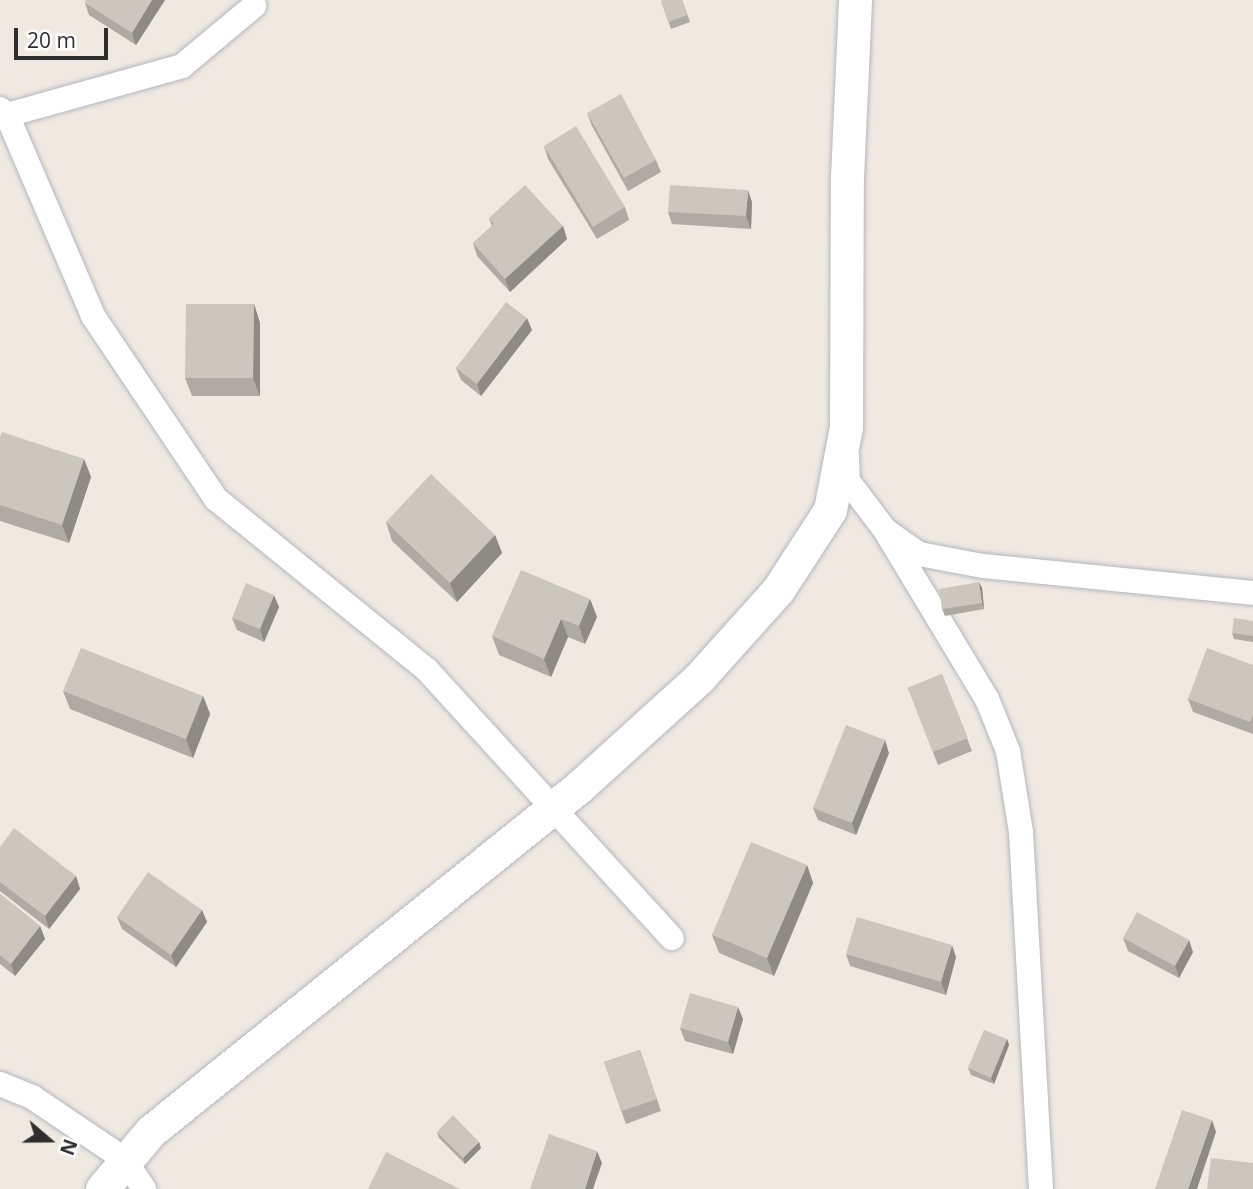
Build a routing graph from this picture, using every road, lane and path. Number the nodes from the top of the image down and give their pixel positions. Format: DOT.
graph roads {
  1 [pos="855,0"];
  2 [pos="254,6"];
  3 [pos="4,112"];
  4 [pos="846,427"];
  5 [pos="885,530"];
  6 [pos="1253,593"];
  7 [pos="552,807"];
  8 [pos="673,937"];
  9 [pos="0,1084"];
  10 [pos="124,1159"];
  11 [pos="102,1189"];
  12 [pos="144,1189"];
  13 [pos="1041,1189"];
  1 -- 4 [label="street"];
  2 -- 3 [label="street"];
  3 -- 7 [label="street"];
  4 -- 5 [label="street"];
  4 -- 7 [label="street"];
  5 -- 6 [label="street"];
  5 -- 13 [label="street"];
  7 -- 8 [label="street"];
  7 -- 10 [label="street"];
  9 -- 10 [label="street"];
  10 -- 11 [label="street"];
  10 -- 12 [label="street"];
}
